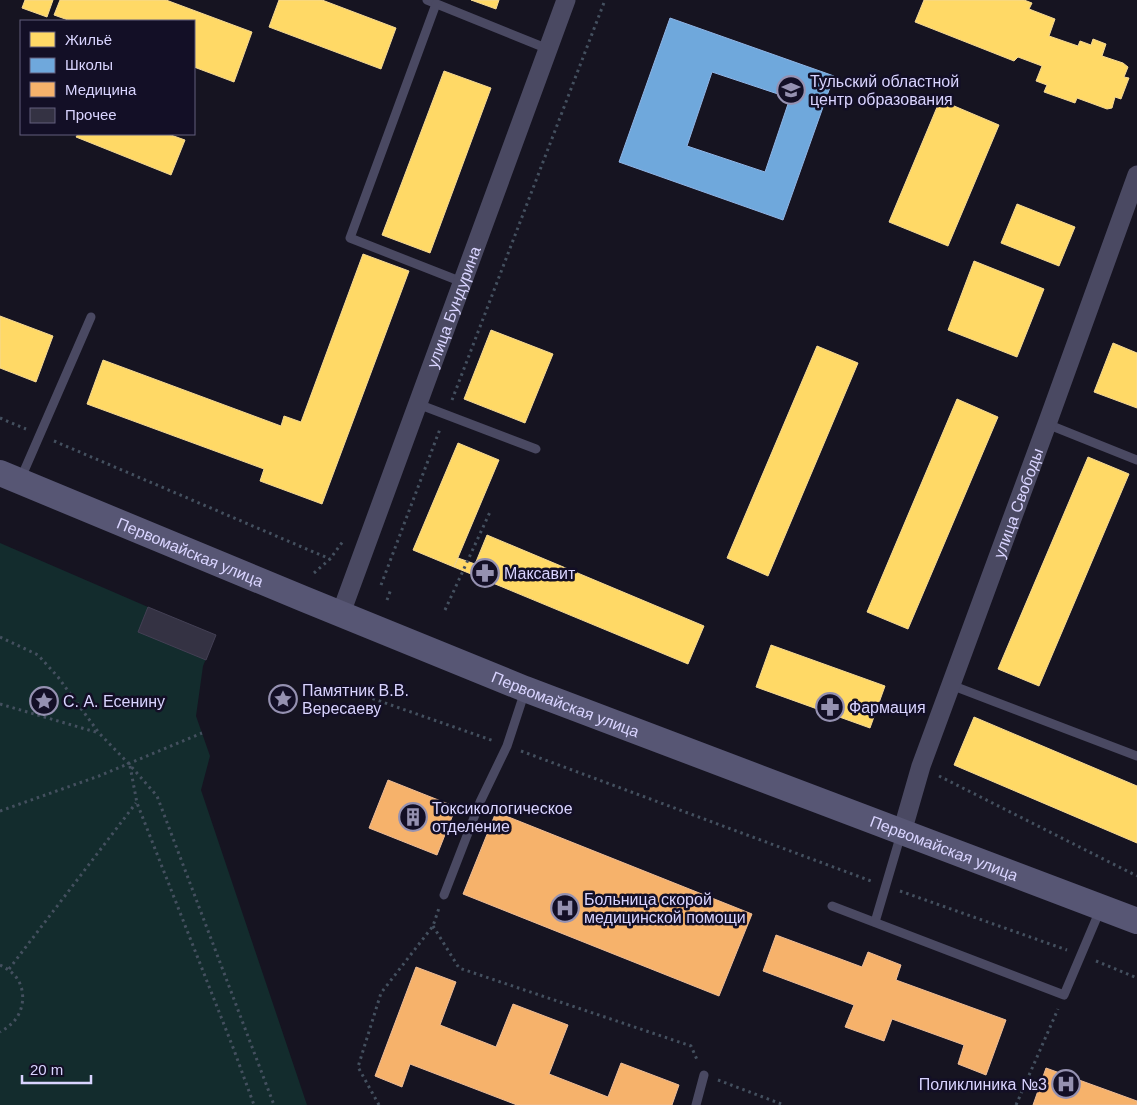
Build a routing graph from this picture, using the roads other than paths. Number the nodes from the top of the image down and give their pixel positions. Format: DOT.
graph roads {
  1 [pos="566,0"];
  2 [pos="431,2"];
  3 [pos="548,49"];
  4 [pos="1137,175"];
  5 [pos="462,282"];
  6 [pos="91,317"];
  7 [pos="418,404"];
  8 [pos="1047,424"];
  9 [pos="536,449"];
  10 [pos="1137,460"];
  11 [pos="10,477"];
  12 [pos="341,613"];
  13 [pos="951,685"];
  14 [pos="525,689"];
  15 [pos="1137,756"];
  16 [pos="902,832"];
  17 [pos="444,895"];
  18 [pos="832,906"];
  19 [pos="1101,908"];
  20 [pos="1137,921"];
  21 [pos="875,922"];
  22 [pos="704,1075"];
  23 [pos="696,1105"];
  1 -- 3 [label="street, улица Бундурина"];
  2 -- 3 [label="lane"];
  2 -- 5 [label="lane"];
  3 -- 5 [label="street, улица Бундурина"];
  4 -- 8 [label="street, улица Свободы"];
  5 -- 7 [label="street, улица Бундурина"];
  6 -- 11 [label="lane"];
  7 -- 9 [label="lane"];
  7 -- 12 [label="street, улица Бундурина"];
  8 -- 10 [label="lane"];
  8 -- 13 [label="street, улица Свободы"];
  11 -- 12 [label="main road, Первомайская улица"];
  12 -- 14 [label="main road, Первомайская улица"];
  13 -- 15 [label="lane"];
  13 -- 16 [label="street, улица Свободы"];
  14 -- 16 [label="main road, Первомайская улица"];
  14 -- 17 [label="lane"];
  16 -- 19 [label="main road, Первомайская улица"];
  16 -- 21 [label="lane"];
  18 -- 21 [label="lane"];
  19 -- 20 [label="main road, Первомайская улица"];
  19 -- 21 [label="lane"];
  22 -- 23 [label="lane"];
}
